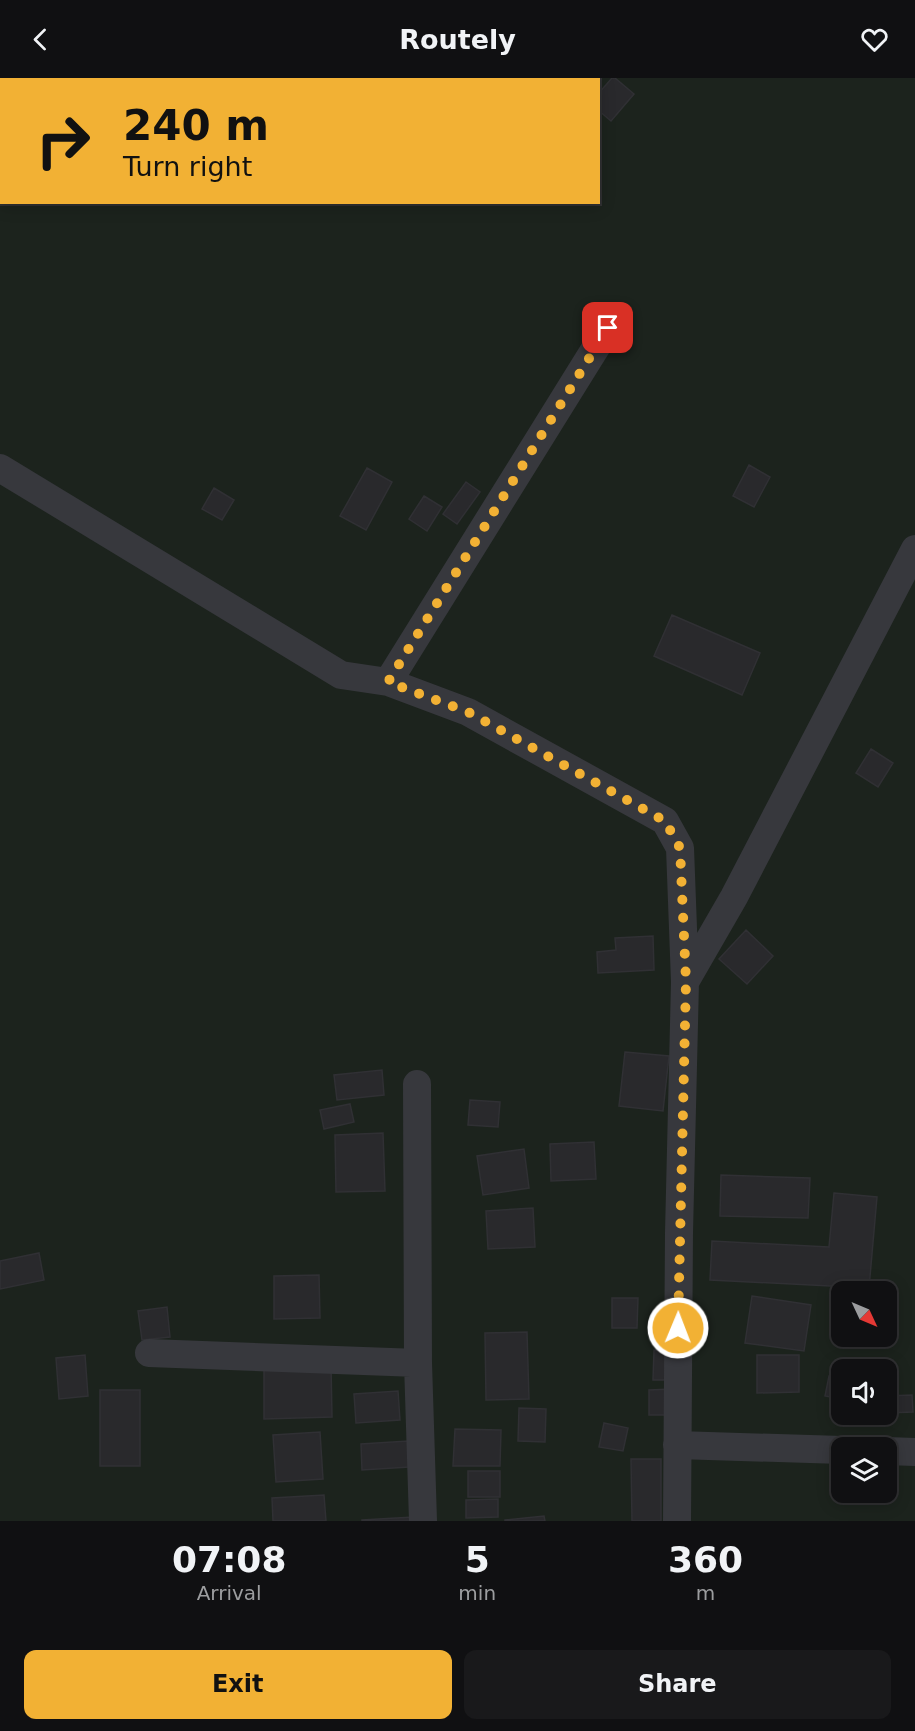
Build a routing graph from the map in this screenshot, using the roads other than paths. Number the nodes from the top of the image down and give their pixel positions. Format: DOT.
graph roads {
  1 [pos="608,328"];
  2 [pos="0,468"];
  3 [pos="915,549"];
  4 [pos="388,682"];
  5 [pos="686,981"];
  6 [pos="417,1084"];
  7 [pos="149,1353"];
  8 [pos="417,1363"];
  9 [pos="676,1446"];
  10 [pos="831,1450"];
  11 [pos="897,1451"];
  12 [pos="915,1452"];
  13 [pos="423,1521"];
  14 [pos="677,1521"];
  1 -- 4 [label="street"];
  2 -- 4 [label="street"];
  3 -- 5 [label="street"];
  4 -- 5 [label="street"];
  5 -- 9 [label="street"];
  6 -- 8 [label="street"];
  7 -- 8 [label="street"];
  8 -- 13 [label="street"];
  9 -- 10 [label="street"];
  9 -- 14 [label="street"];
  11 -- 12 [label="street"];
}
